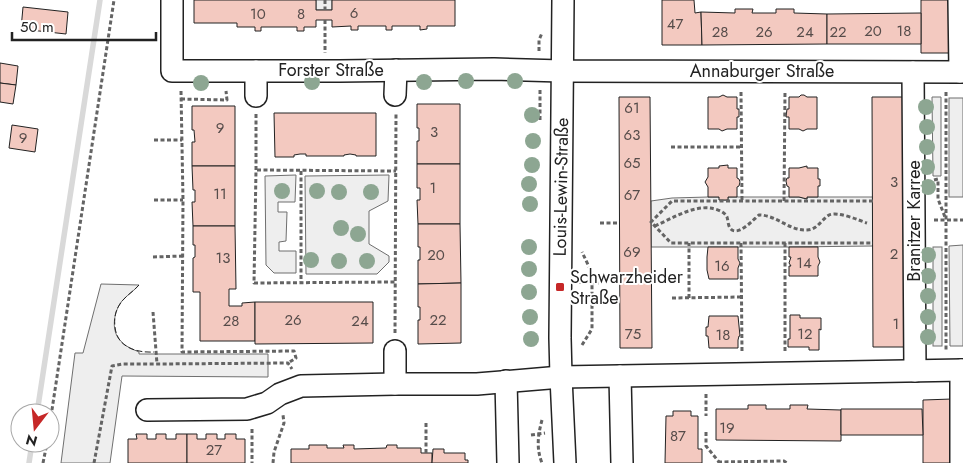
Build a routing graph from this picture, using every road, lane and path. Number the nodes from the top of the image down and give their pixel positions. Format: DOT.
graph roads {
  1 [pos="114,0"];
  2 [pos="172,0"];
  3 [pos="324,0"];
  4 [pos="563,0"];
  5 [pos="959,0"];
  6 [pos="325,10"];
  7 [pos="325,20"];
  8 [pos="396,70"];
  9 [pos="256,71"];
  10 [pos="325,71"];
  11 [pos="562,71"];
  12 [pos="913,72"];
  13 [pos="961,72"];
  14 [pos="741,89"];
  15 [pos="785,89"];
  16 [pos="226,91"];
  17 [pos="395,95"];
  18 [pos="256,96"];
  19 [pos="946,98"];
  20 [pos="154,140"];
  21 [pos="182,140"];
  22 [pos="671,147"];
  23 [pos="742,147"];
  24 [pos="256,170"];
  25 [pos="301,170"];
  26 [pos="396,171"];
  27 [pos="154,200"];
  28 [pos="183,200"];
  29 [pos="742,201"];
  30 [pos="784,201"];
  31 [pos="873,201"];
  32 [pos="937,220"];
  33 [pos="947,220"];
  34 [pos="963,220"];
  35 [pos="600,223"];
  36 [pos="619,223"];
  37 [pos="868,223"];
  38 [pos="655,226"];
  39 [pos="689,243"];
  40 [pos="741,243"];
  41 [pos="785,243"];
  42 [pos="873,243"];
  43 [pos="582,244"];
  44 [pos="183,256"];
  45 [pos="154,257"];
  46 [pos="301,282"];
  47 [pos="395,282"];
  48 [pos="578,282"];
  49 [pos="592,283"];
  50 [pos="599,283"];
  51 [pos="742,297"];
  52 [pos="672,298"];
  53 [pos="689,298"];
  54 [pos="153,312"];
  55 [pos="946,346"];
  56 [pos="395,351"];
  57 [pos="742,352"];
  58 [pos="785,352"];
  59 [pos="288,363"];
  60 [pos="157,364"];
  61 [pos="916,370"];
  62 [pos="962,370"];
  63 [pos="620,376"];
  64 [pos="571,377"];
  65 [pos="506,381"];
  66 [pos="395,384"];
  67 [pos="301,386"];
  68 [pos="706,392"];
  69 [pos="53,403"];
  70 [pos="252,407"];
  71 [pos="147,410"];
  72 [pos="706,416"];
  73 [pos="426,422"];
  74 [pos="706,432"];
  75 [pos="546,433"];
  76 [pos="531,435"];
  77 [pos="426,453"];
  78 [pos="94,463"];
  79 [pos="252,463"];
  80 [pos="508,463"];
  81 [pos="565,463"];
  82 [pos="622,463"];
  83 [pos="719,463"];
  84 [pos="787,463"];
  85 [pos="961,463"];
  1 -- 69 [label="path"];
  2 -- 9 [label="street, Forster Straße"];
  3 -- 6 [label="path"];
  4 -- 11 [label="street, Louis-Lewin-Straße"];
  5 -- 13 [label="street"];
  7 -- 10 [label="path"];
  8 -- 10 [label="street, Forster Straße"];
  8 -- 11 [label="street, Forster Straße"];
  8 -- 17 [label="street"];
  9 -- 10 [label="street, Forster Straße"];
  9 -- 18 [label="street"];
  11 -- 12 [label="street, Annaburger Straße"];
  11 -- 64 [label="street, Louis-Lewin-Straße"];
  12 -- 13 [label="street, Annaburger Straße"];
  12 -- 61 [label="street, Branitzer Karree"];
  14 -- 23 [label="path"];
  15 -- 30 [label="path"];
  16 -- 21 [label="path"];
  17 -- 26 [label="path"];
  18 -- 24 [label="path"];
  19 -- 33 [label="path"];
  20 -- 21 [label="path"];
  21 -- 28 [label="path"];
  22 -- 23 [label="path"];
  23 -- 29 [label="path"];
  24 -- 25 [label="path"];
  24 -- 46 [label="path"];
  25 -- 26 [label="path"];
  25 -- 46 [label="path"];
  26 -- 47 [label="path"];
  27 -- 28 [label="path"];
  28 -- 44 [label="path"];
  29 -- 30 [label="path"];
  29 -- 38 [label="path"];
  30 -- 31 [label="path"];
  32 -- 33 [label="path, Branitzer Karree"];
  33 -- 34 [label="path, Branitzer Karree"];
  33 -- 55 [label="path"];
  35 -- 36 [label="path"];
  37 -- 38 [label="path"];
  38 -- 39 [label="path"];
  39 -- 40 [label="path"];
  39 -- 53 [label="path"];
  40 -- 41 [label="path"];
  40 -- 51 [label="path"];
  41 -- 42 [label="path"];
  41 -- 58 [label="path"];
  43 -- 49 [label="path"];
  44 -- 45 [label="path"];
  44 -- 59 [label="path"];
  46 -- 47 [label="path"];
  47 -- 56 [label="path"];
  48 -- 49 [label="path"];
  49 -- 50 [label="path"];
  49 -- 64 [label="path"];
  51 -- 53 [label="path"];
  51 -- 57 [label="path"];
  52 -- 53 [label="path"];
  54 -- 60 [label="path"];
  56 -- 66 [label="street"];
  59 -- 60 [label="path"];
  59 -- 67 [label="path"];
  60 -- 78 [label="path"];
  61 -- 62 [label="street"];
  61 -- 63 [label="street"];
  62 -- 85 [label="street"];
  63 -- 64 [label="street"];
  63 -- 82 [label="street"];
  64 -- 65 [label="street"];
  64 -- 81 [label="street, Louis-Lewin-Straße"];
  65 -- 66 [label="street"];
  65 -- 80 [label="street"];
  66 -- 67 [label="street"];
  67 -- 70 [label="street"];
  68 -- 72 [label="path"];
  70 -- 71 [label="street"];
  70 -- 79 [label="path"];
  73 -- 77 [label="path"];
  74 -- 83 [label="path"];
  75 -- 76 [label="path"];
  83 -- 84 [label="path"];
}
